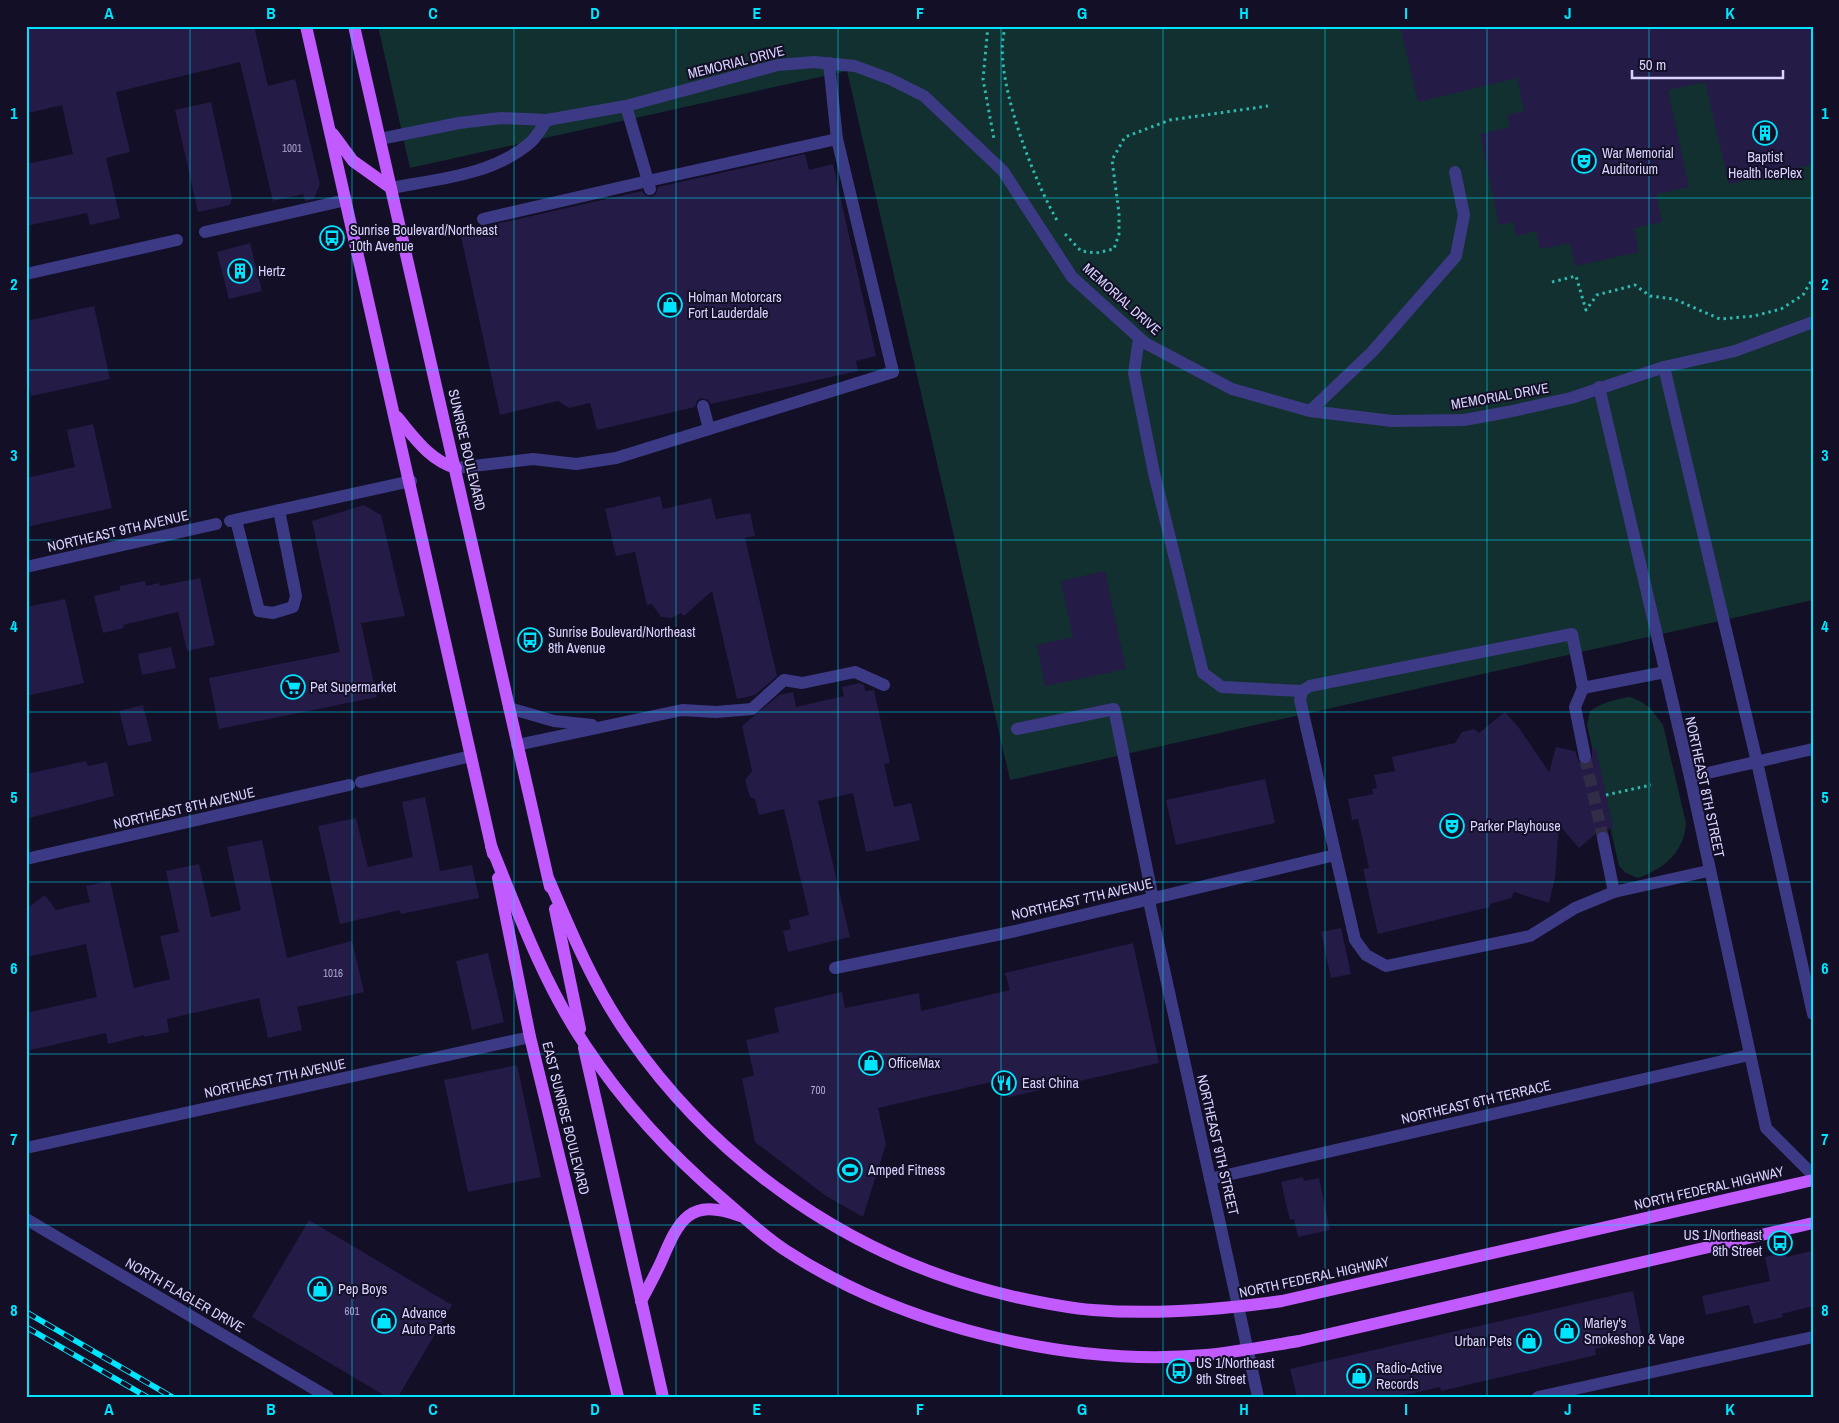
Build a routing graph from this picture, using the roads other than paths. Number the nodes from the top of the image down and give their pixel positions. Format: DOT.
graph roads {
  1 [pos="306,26"];
  2 [pos="354,26"];
  3 [pos="829,63"];
  4 [pos="626,106"];
  5 [pos="547,120"];
  6 [pos="330,130"];
  7 [pos="380,139"];
  8 [pos="837,139"];
  9 [pos="1455,172"];
  10 [pos="649,185"];
  11 [pos="392,188"];
  12 [pos="346,200"];
  13 [pos="483,219"];
  14 [pos="205,232"];
  15 [pos="177,240"];
  16 [pos="26,274"];
  17 [pos="1813,322"];
  18 [pos="1139,338"];
  19 [pos="1664,368"];
  20 [pos="1600,388"];
  21 [pos="703,406"];
  22 [pos="1310,411"];
  23 [pos="395,416"];
  24 [pos="709,429"];
  25 [pos="456,468"];
  26 [pos="410,481"];
  27 [pos="279,510"];
  28 [pos="216,524"];
  29 [pos="26,567"];
  30 [pos="1665,672"];
  31 [pos="884,684"];
  32 [pos="1582,688"];
  33 [pos="1302,691"];
  34 [pos="509,708"];
  35 [pos="569,728"];
  36 [pos="1017,729"];
  37 [pos="517,745"];
  38 [pos="1813,749"];
  39 [pos="471,756"];
  40 [pos="1585,757"];
  41 [pos="1758,762"];
  42 [pos="1690,777"];
  43 [pos="1603,838"];
  44 [pos="491,846"];
  45 [pos="1335,855"];
  46 [pos="26,859"];
  47 [pos="1708,871"];
  48 [pos="549,880"];
  49 [pos="1614,892"];
  50 [pos="1151,900"];
  51 [pos="835,968"];
  52 [pos="1813,1014"];
  53 [pos="530,1037"];
  54 [pos="583,1042"];
  55 [pos="1749,1055"];
  56 [pos="26,1148"];
  57 [pos="1813,1175"];
  58 [pos="1210,1179"];
  59 [pos="1813,1180"];
  60 [pos="26,1219"];
  61 [pos="746,1219"];
  62 [pos="1813,1224"];
  63 [pos="641,1301"];
  64 [pos="1239,1308"];
  65 [pos="1813,1336"];
  66 [pos="1248,1350"];
  67 [pos="328,1397"];
  68 [pos="618,1397"];
  69 [pos="664,1397"];
  70 [pos="1258,1397"];
  71 [pos="1538,1397"];
  1 -- 6 [label="main road"];
  2 -- 7 [label="main road, SUNRISE BOULEVARD"];
  3 -- 4 [label="street, MEMORIAL DRIVE"];
  3 -- 8 [label="street"];
  3 -- 18 [label="street, MEMORIAL DRIVE"];
  4 -- 5 [label="street, MEMORIAL DRIVE"];
  4 -- 10 [label="street"];
  5 -- 7 [label="street, MEMORIAL DRIVE"];
  5 -- 11 [label="street"];
  6 -- 11 [label="main road"];
  6 -- 12 [label="main road"];
  7 -- 11 [label="main road, SUNRISE BOULEVARD"];
  8 -- 10 [label="street"];
  8 -- 24 [label="street"];
  9 -- 22 [label="street"];
  10 -- 13 [label="street"];
  11 -- 25 [label="main road, SUNRISE BOULEVARD"];
  12 -- 14 [label="street"];
  12 -- 23 [label="main road"];
  15 -- 16 [label="street"];
  17 -- 19 [label="street, MEMORIAL DRIVE"];
  18 -- 22 [label="street, MEMORIAL DRIVE"];
  18 -- 33 [label="street"];
  19 -- 20 [label="street, MEMORIAL DRIVE"];
  19 -- 41 [label="street"];
  20 -- 22 [label="street, MEMORIAL DRIVE"];
  20 -- 30 [label="street, NORTHEAST 8TH STREET"];
  21 -- 24 [label="street"];
  23 -- 25 [label="main road"];
  23 -- 26 [label="main road"];
  24 -- 25 [label="street"];
  25 -- 34 [label="main road, SUNRISE BOULEVARD"];
  26 -- 27 [label="street"];
  26 -- 39 [label="main road"];
  27 -- 27 [label="street"];
  28 -- 29 [label="street, NORTHEAST 9TH AVENUE"];
  30 -- 32 [label="street"];
  30 -- 42 [label="street, NORTHEAST 8TH STREET"];
  31 -- 35 [label="street"];
  32 -- 33 [label="street"];
  32 -- 40 [label="street"];
  33 -- 45 [label="street"];
  34 -- 35 [label="street"];
  34 -- 37 [label="main road, SUNRISE BOULEVARD"];
  35 -- 37 [label="street"];
  36 -- 50 [label="street, NORTHEAST 9TH STREET"];
  37 -- 48 [label="main road, SUNRISE BOULEVARD"];
  38 -- 41 [label="street"];
  39 -- 44 [label="main road"];
  39 -- 46 [label="street, NORTHEAST 8TH AVENUE"];
  41 -- 42 [label="street"];
  41 -- 52 [label="street"];
  42 -- 47 [label="street, NORTHEAST 8TH STREET"];
  43 -- 49 [label="street"];
  44 -- 53 [label="main road, EAST SUNRISE BOULEVARD"];
  44 -- 54 [label="main road"];
  45 -- 49 [label="street"];
  45 -- 50 [label="street, NORTHEAST 7TH AVENUE"];
  47 -- 49 [label="street"];
  47 -- 55 [label="street, NORTHEAST 8TH STREET"];
  48 -- 54 [label="main road"];
  48 -- 64 [label="main road, NORTH FEDERAL HIGHWAY"];
  50 -- 51 [label="street, NORTHEAST 7TH AVENUE"];
  50 -- 58 [label="street, NORTHEAST 9TH STREET"];
  53 -- 56 [label="street, NORTHEAST 7TH AVENUE"];
  53 -- 68 [label="main road, EAST SUNRISE BOULEVARD"];
  54 -- 61 [label="main road"];
  54 -- 63 [label="main road"];
  55 -- 57 [label="street, NORTHEAST 8TH STREET"];
  55 -- 58 [label="street, NORTHEAST 6TH TERRACE"];
  58 -- 64 [label="street, NORTHEAST 9TH STREET"];
  59 -- 64 [label="main road, NORTH FEDERAL HIGHWAY"];
  60 -- 67 [label="street, NORTH FLAGLER DRIVE"];
  61 -- 63 [label="main road"];
  61 -- 66 [label="main road"];
  62 -- 66 [label="main road"];
  63 -- 69 [label="main road"];
  64 -- 66 [label="street, NORTHEAST 9TH STREET"];
  65 -- 71 [label="street"];
  66 -- 70 [label="street, NORTHEAST 9TH STREET"];
}
